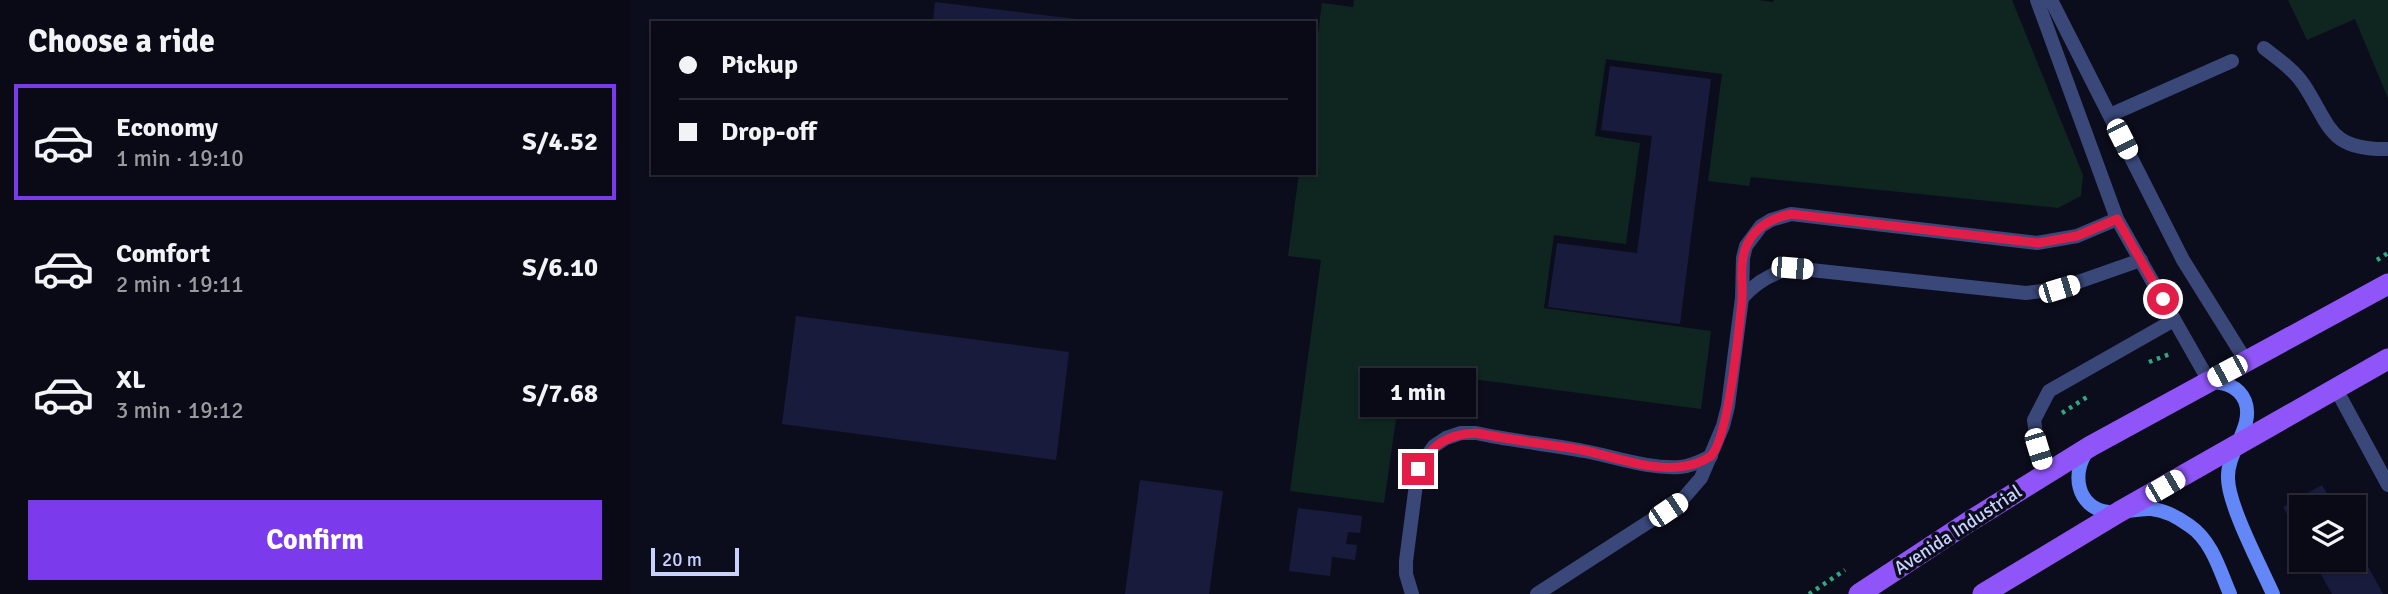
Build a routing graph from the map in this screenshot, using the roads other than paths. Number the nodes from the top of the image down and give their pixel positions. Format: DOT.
graph roads {
  1 [pos="2037,0"];
  2 [pos="2051,0"];
  3 [pos="2264,48"];
  4 [pos="2232,61"];
  5 [pos="2109,115"];
  6 [pos="2388,149"];
  7 [pos="2117,219"];
  8 [pos="2141,260"];
  9 [pos="2388,284"];
  10 [pos="1742,298"];
  11 [pos="2174,320"];
  12 [pos="2388,359"];
  13 [pos="2246,361"];
  14 [pos="2209,381"];
  15 [pos="2336,389"];
  16 [pos="2091,446"];
  17 [pos="2235,446"];
  18 [pos="1711,456"];
  19 [pos="2046,473"];
  20 [pos="2388,485"];
  21 [pos="2119,512"];
  22 [pos="1412,594"];
  23 [pos="1537,594"];
  24 [pos="1858,594"];
  25 [pos="1983,594"];
  26 [pos="2230,594"];
  27 [pos="2273,594"];
  1 -- 7 [label="street"];
  2 -- 5 [label="street"];
  3 -- 6 [label="street"];
  4 -- 5 [label="street"];
  5 -- 13 [label="street"];
  7 -- 8 [label="street"];
  7 -- 10 [label="street"];
  8 -- 10 [label="street"];
  8 -- 11 [label="street"];
  9 -- 13 [label="main road, Avenida Industrial"];
  10 -- 18 [label="street"];
  11 -- 14 [label="street"];
  11 -- 19 [label="street"];
  12 -- 15 [label="main road"];
  13 -- 14 [label="main road, Avenida Industrial"];
  14 -- 16 [label="main road, Avenida Industrial"];
  14 -- 17 [label="main road"];
  15 -- 17 [label="main road"];
  15 -- 20 [label="street"];
  16 -- 19 [label="main road, Avenida Industrial"];
  16 -- 21 [label="main road"];
  17 -- 21 [label="main road"];
  17 -- 27 [label="main road"];
  18 -- 22 [label="street"];
  18 -- 23 [label="street"];
  19 -- 24 [label="main road, Avenida Industrial"];
  21 -- 25 [label="main road"];
  21 -- 26 [label="main road"];
}
